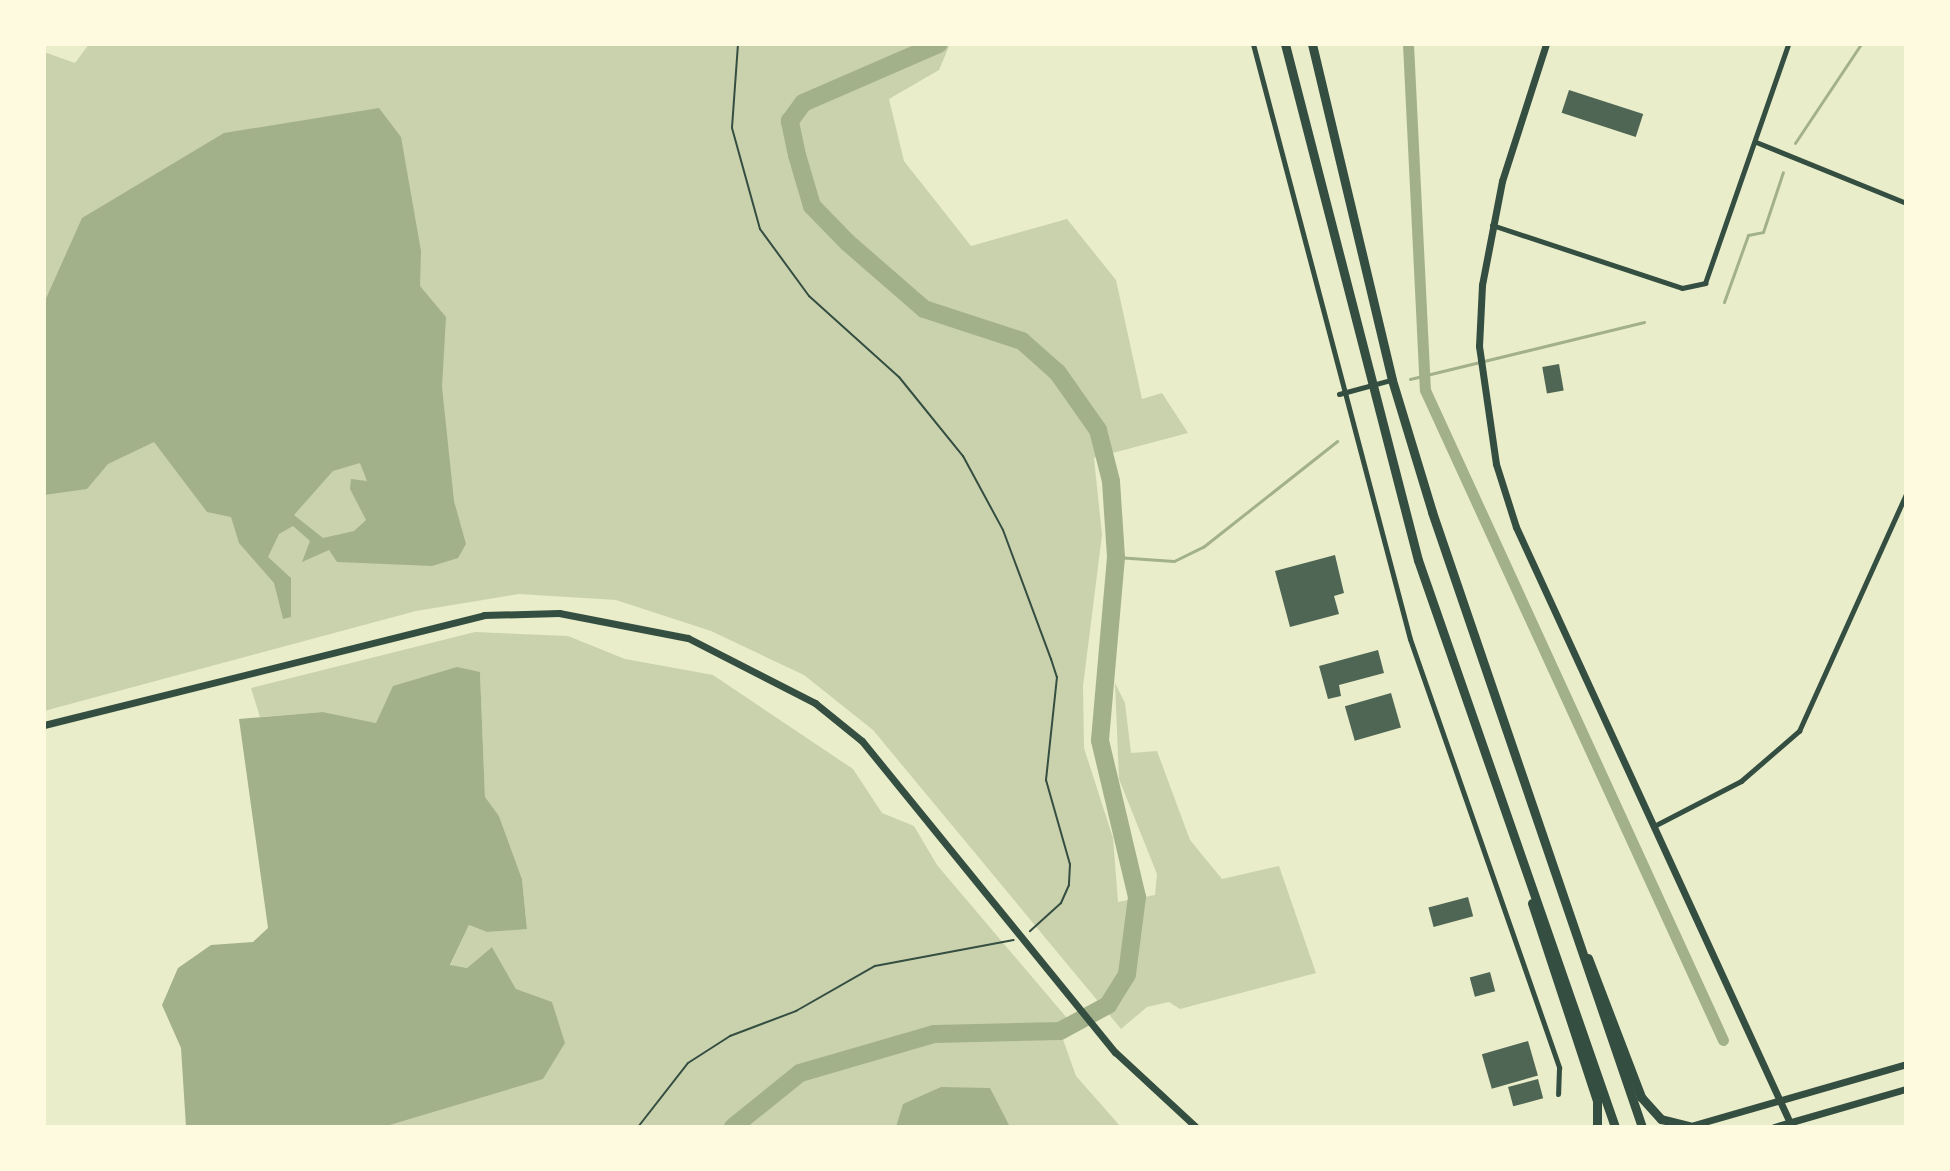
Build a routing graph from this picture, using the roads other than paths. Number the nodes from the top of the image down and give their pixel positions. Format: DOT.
graph roads {
  1 [pos="1253,44"];
  2 [pos="1285,44"];
  3 [pos="1312,44"];
  4 [pos="1546,44"];
  5 [pos="1788,44"];
  6 [pos="1756,142"];
  7 [pos="1906,203"];
  8 [pos="1491,225"];
  9 [pos="1392,380"];
  10 [pos="1368,386"];
  11 [pos="1339,394"];
  12 [pos="1906,494"];
  13 [pos="44,725"];
  14 [pos="1654,826"];
  15 [pos="1530,884"];
  16 [pos="1570,923"];
  17 [pos="1906,1064"];
  18 [pos="1906,1089"];
  19 [pos="1558,1094"];
  20 [pos="1780,1099"];
  21 [pos="1791,1125"];
  22 [pos="1196,1127"];
  23 [pos="1597,1127"];
  24 [pos="1615,1127"];
  25 [pos="1642,1127"];
  26 [pos="1688,1127"];
  27 [pos="1774,1127"];
  1 -- 11 [label="street"];
  2 -- 10 [label="highway"];
  3 -- 9 [label="highway"];
  4 -- 8 [label="main road"];
  5 -- 6 [label="street"];
  6 -- 7 [label="street"];
  6 -- 8 [label="street"];
  8 -- 14 [label="main road"];
  9 -- 10 [label="street"];
  9 -- 16 [label="highway"];
  10 -- 11 [label="street"];
  10 -- 15 [label="highway"];
  11 -- 19 [label="street"];
  12 -- 14 [label="street"];
  13 -- 22 [label="main road"];
  14 -- 20 [label="main road"];
  15 -- 23 [label="highway"];
  15 -- 24 [label="highway"];
  16 -- 25 [label="highway"];
  16 -- 26 [label="highway"];
  17 -- 20 [label="main road"];
  18 -- 21 [label="main road"];
  20 -- 21 [label="main road"];
  20 -- 26 [label="main road"];
  21 -- 27 [label="main road"];
}
